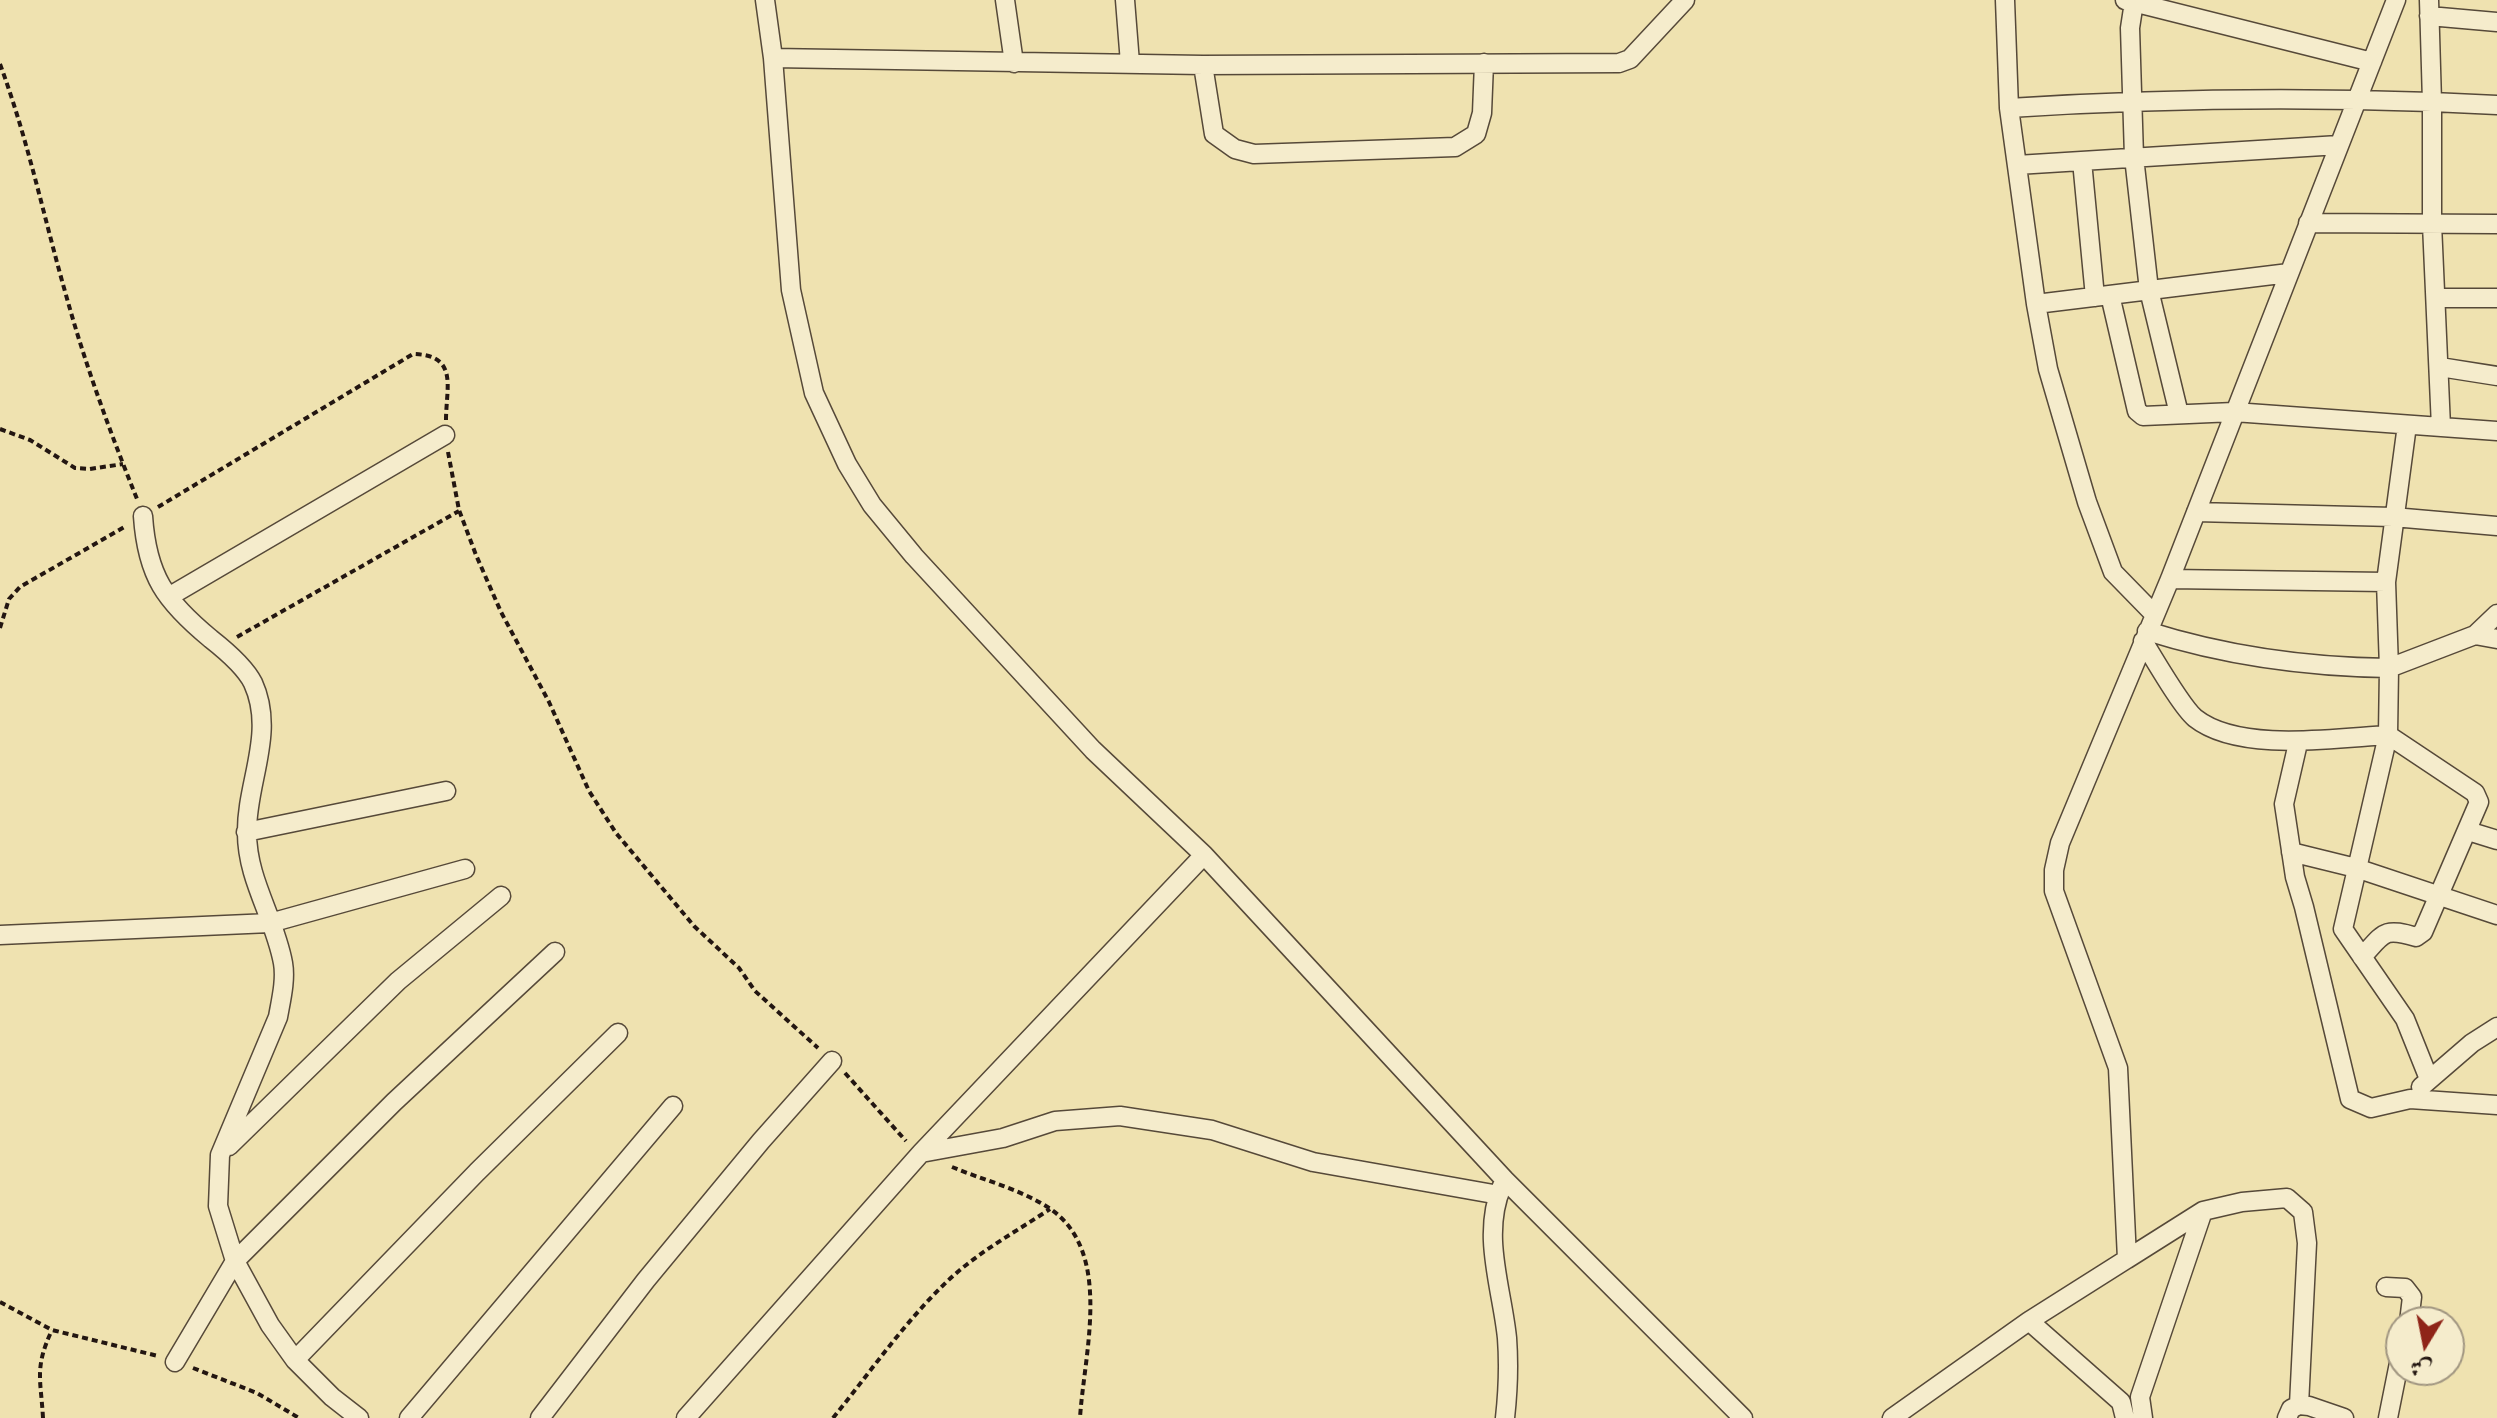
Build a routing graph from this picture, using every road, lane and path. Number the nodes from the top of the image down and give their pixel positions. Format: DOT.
graph roads {
  1 [pos="765,0"];
  2 [pos="1005,0"];
  3 [pos="1125,0"];
  4 [pos="1685,0"];
  5 [pos="2005,0"];
  6 [pos="2396,0"];
  7 [pos="2130,1"];
  8 [pos="2429,8"];
  9 [pos="2497,22"];
  10 [pos="773,58"];
  11 [pos="2372,62"];
  12 [pos="1014,63"];
  13 [pos="1130,63"];
  14 [pos="1484,63"];
  15 [pos="0,64"];
  16 [pos="1203,65"];
  17 [pos="2357,99"];
  18 [pos="2133,100"];
  19 [pos="2432,102"];
  20 [pos="2497,105"];
  21 [pos="2009,108"];
  22 [pos="2339,145"];
  23 [pos="2134,157"];
  24 [pos="2082,161"];
  25 [pos="2017,165"];
  26 [pos="2308,223"];
  27 [pos="2432,224"];
  28 [pos="2497,224"];
  29 [pos="2289,273"];
  30 [pos="2149,290"];
  31 [pos="2102,296"];
  32 [pos="2436,298"];
  33 [pos="2497,298"];
  34 [pos="2036,304"];
  35 [pos="2440,367"];
  36 [pos="2497,376"];
  37 [pos="2234,412"];
  38 [pos="2179,414"];
  39 [pos="2407,425"];
  40 [pos="2441,427"];
  41 [pos="0,429"];
  42 [pos="2497,431"];
  43 [pos="445,435"];
  44 [pos="123,464"];
  45 [pos="459,510"];
  46 [pos="2196,512"];
  47 [pos="143,516"];
  48 [pos="2393,517"];
  49 [pos="2497,526"];
  50 [pos="2170,579"];
  51 [pos="2386,582"];
  52 [pos="170,596"];
  53 [pos="2497,614"];
  54 [pos="0,628"];
  55 [pos="2148,629"];
  56 [pos="2475,635"];
  57 [pos="2497,639"];
  58 [pos="221,647"];
  59 [pos="2389,668"];
  60 [pos="2388,735"];
  61 [pos="2298,743"];
  62 [pos="446,791"];
  63 [pos="2468,831"];
  64 [pos="246,832"];
  65 [pos="2497,840"];
  66 [pos="2291,852"];
  67 [pos="1204,855"];
  68 [pos="2356,868"];
  69 [pos="465,869"];
  70 [pos="2440,894"];
  71 [pos="501,896"];
  72 [pos="2497,915"];
  73 [pos="270,923"];
  74 [pos="2343,929"];
  75 [pos="0,935"];
  76 [pos="2312,942"];
  77 [pos="555,952"];
  78 [pos="2362,957"];
  79 [pos="2497,1027"];
  80 [pos="618,1033"];
  81 [pos="832,1061"];
  82 [pos="2429,1079"];
  83 [pos="2410,1099"];
  84 [pos="2497,1105"];
  85 [pos="673,1106"];
  86 [pos="921,1153"];
  87 [pos="220,1155"];
  88 [pos="1502,1187"];
  89 [pos="1050,1209"];
  90 [pos="2203,1211"];
  91 [pos="2127,1259"];
  92 [pos="235,1261"];
  93 [pos="2386,1287"];
  94 [pos="0,1302"];
  95 [pos="2411,1306"];
  96 [pos="2029,1321"];
  97 [pos="52,1330"];
  98 [pos="295,1360"];
  99 [pos="175,1362"];
  100 [pos="2394,1386"];
  101 [pos="2293,1412"];
  102 [pos="2133,1415"];
  103 [pos="43,1418"];
  104 [pos="299,1418"];
  105 [pos="359,1418"];
  106 [pos="409,1418"];
  107 [pos="540,1418"];
  108 [pos="686,1418"];
  109 [pos="833,1418"];
  110 [pos="1080,1418"];
  111 [pos="1505,1418"];
  112 [pos="1743,1418"];
  113 [pos="1892,1418"];
  114 [pos="2344,1418"];
  115 [pos="2388,1418"];
  1 -- 10 [label="street"];
  2 -- 12 [label="street"];
  3 -- 13 [label="street"];
  4 -- 14 [label="street"];
  5 -- 21 [label="street"];
  6 -- 11 [label="street"];
  7 -- 11 [label="street"];
  7 -- 18 [label="street"];
  8 -- 9 [label="street"];
  8 -- 19 [label="street"];
  10 -- 12 [label="street"];
  10 -- 67 [label="street"];
  11 -- 17 [label="street"];
  12 -- 13 [label="street"];
  13 -- 16 [label="street"];
  14 -- 16 [label="street"];
  14 -- 16 [label="street"];
  15 -- 44 [label="path"];
  17 -- 18 [label="street"];
  17 -- 19 [label="street"];
  17 -- 22 [label="street"];
  18 -- 21 [label="street"];
  18 -- 23 [label="street"];
  19 -- 20 [label="street"];
  19 -- 27 [label="street"];
  21 -- 25 [label="street"];
  22 -- 23 [label="street"];
  22 -- 26 [label="street"];
  23 -- 24 [label="street"];
  23 -- 30 [label="street"];
  24 -- 25 [label="street"];
  24 -- 31 [label="street"];
  25 -- 34 [label="street"];
  26 -- 27 [label="street"];
  26 -- 29 [label="street"];
  27 -- 28 [label="street"];
  27 -- 32 [label="street"];
  29 -- 30 [label="street"];
  29 -- 37 [label="street"];
  30 -- 31 [label="street"];
  30 -- 38 [label="street"];
  31 -- 34 [label="street"];
  31 -- 38 [label="street"];
  32 -- 33 [label="street"];
  32 -- 35 [label="street"];
  34 -- 55 [label="street"];
  35 -- 36 [label="street"];
  35 -- 40 [label="street"];
  37 -- 38 [label="street"];
  37 -- 39 [label="street"];
  37 -- 46 [label="street"];
  39 -- 40 [label="street"];
  39 -- 48 [label="street"];
  40 -- 42 [label="street"];
  41 -- 44 [label="path"];
  43 -- 45 [label="path"];
  43 -- 47 [label="path"];
  43 -- 52 [label="street"];
  44 -- 47 [label="path"];
  45 -- 58 [label="path"];
  45 -- 81 [label="path"];
  46 -- 48 [label="street"];
  46 -- 50 [label="street"];
  47 -- 52 [label="street"];
  47 -- 54 [label="path"];
  48 -- 49 [label="street"];
  48 -- 51 [label="street"];
  50 -- 51 [label="street"];
  50 -- 55 [label="street"];
  51 -- 59 [label="street"];
  52 -- 58 [label="street"];
  53 -- 56 [label="street"];
  55 -- 59 [label="street"];
  55 -- 61 [label="street"];
  55 -- 91 [label="street"];
  56 -- 57 [label="street"];
  56 -- 59 [label="street"];
  58 -- 64 [label="street"];
  59 -- 60 [label="street"];
  60 -- 61 [label="street"];
  60 -- 63 [label="street"];
  60 -- 68 [label="street"];
  61 -- 66 [label="street"];
  62 -- 64 [label="street"];
  63 -- 65 [label="street"];
  63 -- 70 [label="street"];
  64 -- 73 [label="street"];
  66 -- 68 [label="street"];
  66 -- 76 [label="street"];
  67 -- 86 [label="street"];
  67 -- 88 [label="street"];
  68 -- 70 [label="street"];
  68 -- 74 [label="street"];
  69 -- 73 [label="street"];
  70 -- 72 [label="street"];
  70 -- 78 [label="street"];
  71 -- 87 [label="street"];
  73 -- 75 [label="street"];
  73 -- 87 [label="street"];
  74 -- 76 [label="street"];
  74 -- 78 [label="street"];
  76 -- 83 [label="street"];
  77 -- 92 [label="street"];
  78 -- 82 [label="street"];
  79 -- 82 [label="street"];
  80 -- 98 [label="street"];
  81 -- 86 [label="path"];
  81 -- 107 [label="street"];
  82 -- 83 [label="street"];
  83 -- 84 [label="street"];
  85 -- 106 [label="street"];
  86 -- 88 [label="street"];
  86 -- 89 [label="path"];
  86 -- 108 [label="street"];
  87 -- 92 [label="street"];
  88 -- 111 [label="street"];
  88 -- 112 [label="street"];
  89 -- 109 [label="path"];
  89 -- 110 [label="path"];
  90 -- 91 [label="street"];
  90 -- 101 [label="street"];
  90 -- 102 [label="street"];
  91 -- 96 [label="street"];
  92 -- 98 [label="street"];
  92 -- 99 [label="street"];
  93 -- 95 [label="street"];
  94 -- 97 [label="path"];
  96 -- 102 [label="street"];
  96 -- 113 [label="street"];
  97 -- 99 [label="path"];
  97 -- 103 [label="path"];
  98 -- 105 [label="street"];
  99 -- 104 [label="path"];
  100 -- 115 [label="street"];
  101 -- 114 [label="street"];
}
